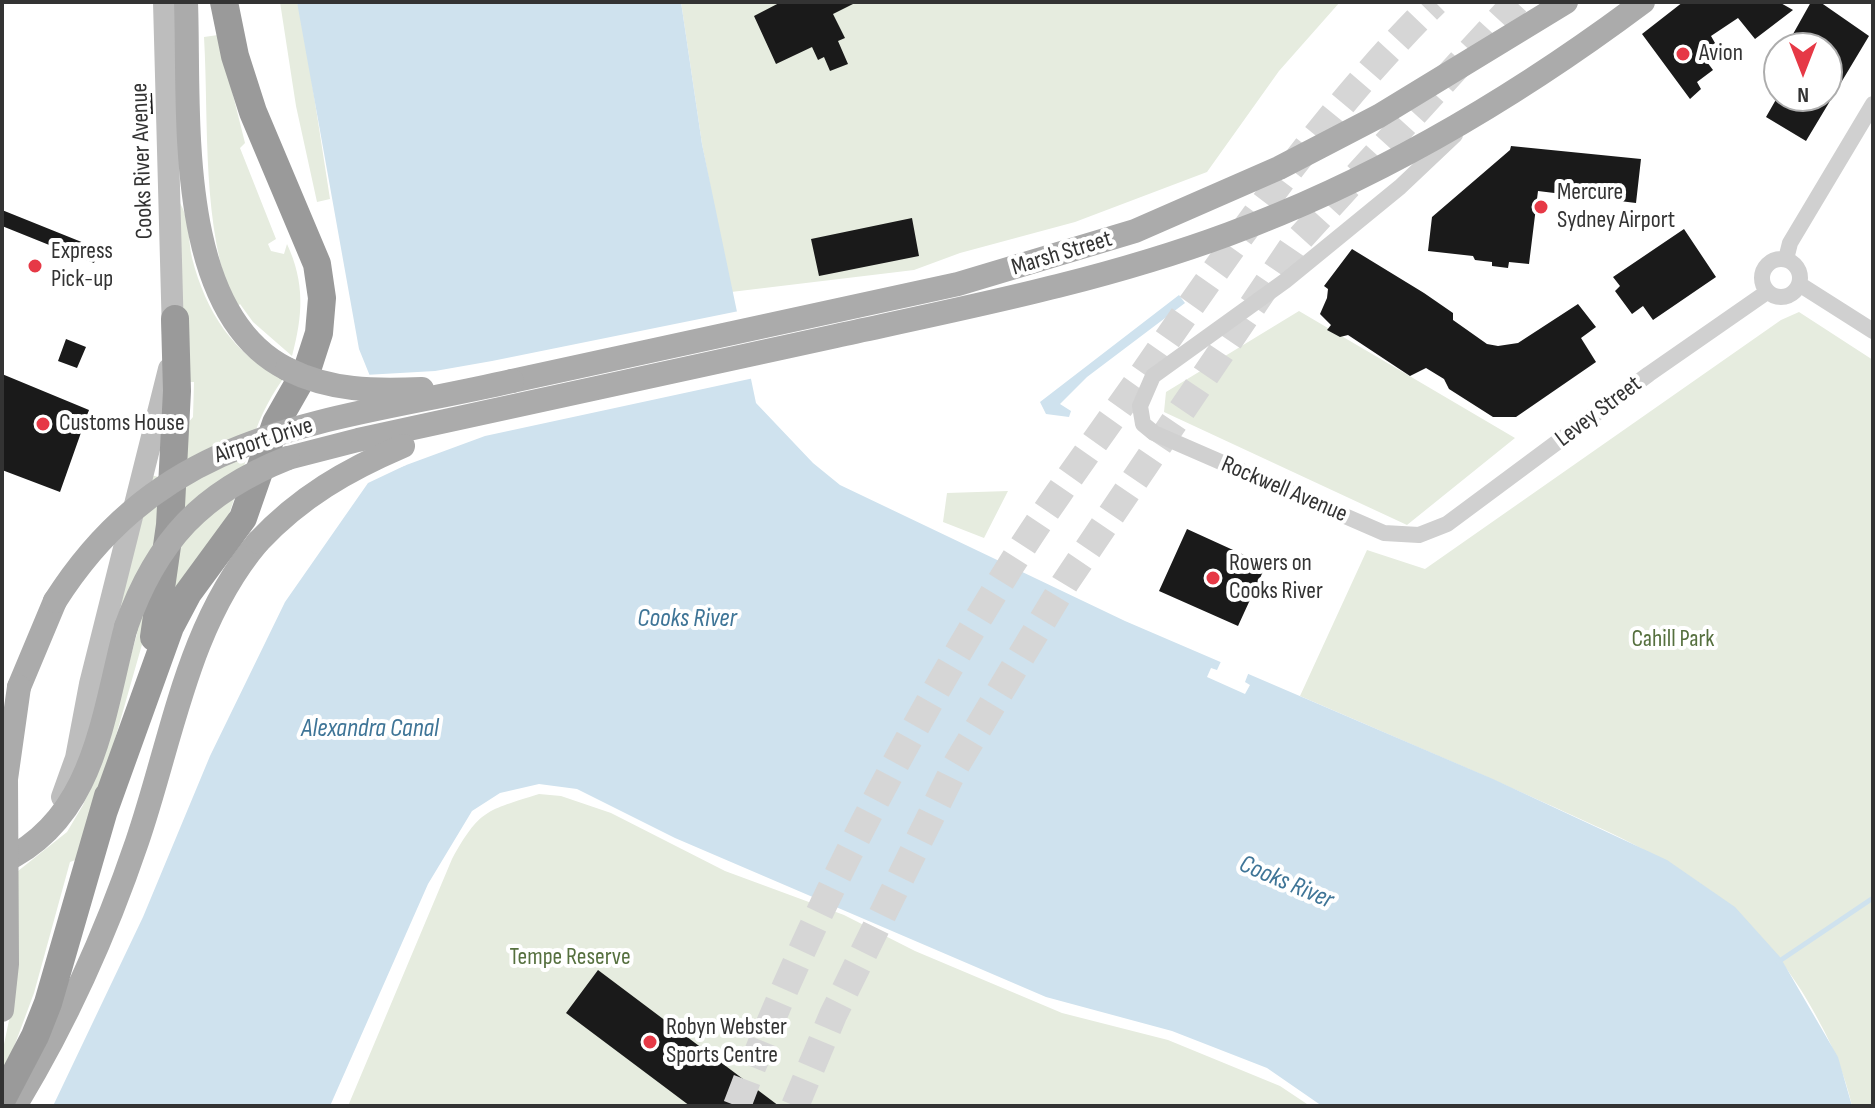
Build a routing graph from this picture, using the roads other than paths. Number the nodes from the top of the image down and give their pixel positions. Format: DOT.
graph roads {
  1 [pos="164,2"];
  2 [pos="186,2"];
  3 [pos="197,2"];
  4 [pos="224,2"];
  5 [pos="1566,2"];
  6 [pos="1586,2"];
  7 [pos="1643,2"];
  8 [pos="1505,41"];
  9 [pos="1873,104"];
  10 [pos="190,105"];
  11 [pos="1477,114"];
  12 [pos="1786,259"];
  13 [pos="1799,284"];
  14 [pos="1767,292"];
  15 [pos="175,319"];
  16 [pos="1873,331"];
  17 [pos="512,381"];
  18 [pos="518,405"];
  19 [pos="1143,424"];
  20 [pos="1431,532"];
  21 [pos="103,813"];
  22 [pos="14,854"];
  23 [pos="2,1010"];
  24 [pos="2,1099"];
  25 [pos="15,1106"];
  1 -- 15 [label="street, Cooks River Avenue"];
  2 -- 10 [label="main road"];
  3 -- 10 [label="main road"];
  4 -- 21 [label="highway"];
  5 -- 8 [label="main road, Marsh Street"];
  6 -- 8 [label="main road"];
  7 -- 11 [label="main road, Marsh Street"];
  8 -- 17 [label="main road, Marsh Street"];
  9 -- 12 [label="street"];
  10 -- 17 [label="main road, bridge"];
  11 -- 18 [label="main road, Marsh Street"];
  11 -- 19 [label="street, Marsh Street"];
  12 -- 13 [label="street"];
  12 -- 14 [label="street"];
  13 -- 14 [label="street"];
  13 -- 16 [label="street"];
  14 -- 20 [label="street, Levey Street"];
  15 -- 21 [label="highway"];
  15 -- 22 [label="street, Cooks River Avenue"];
  17 -- 23 [label="main road, Airport Drive, bridge"];
  18 -- 22 [label="main road, bridge"];
  18 -- 25 [label="main road, bridge"];
  19 -- 20 [label="street, Rockwell Avenue"];
  21 -- 24 [label="highway"];
}
